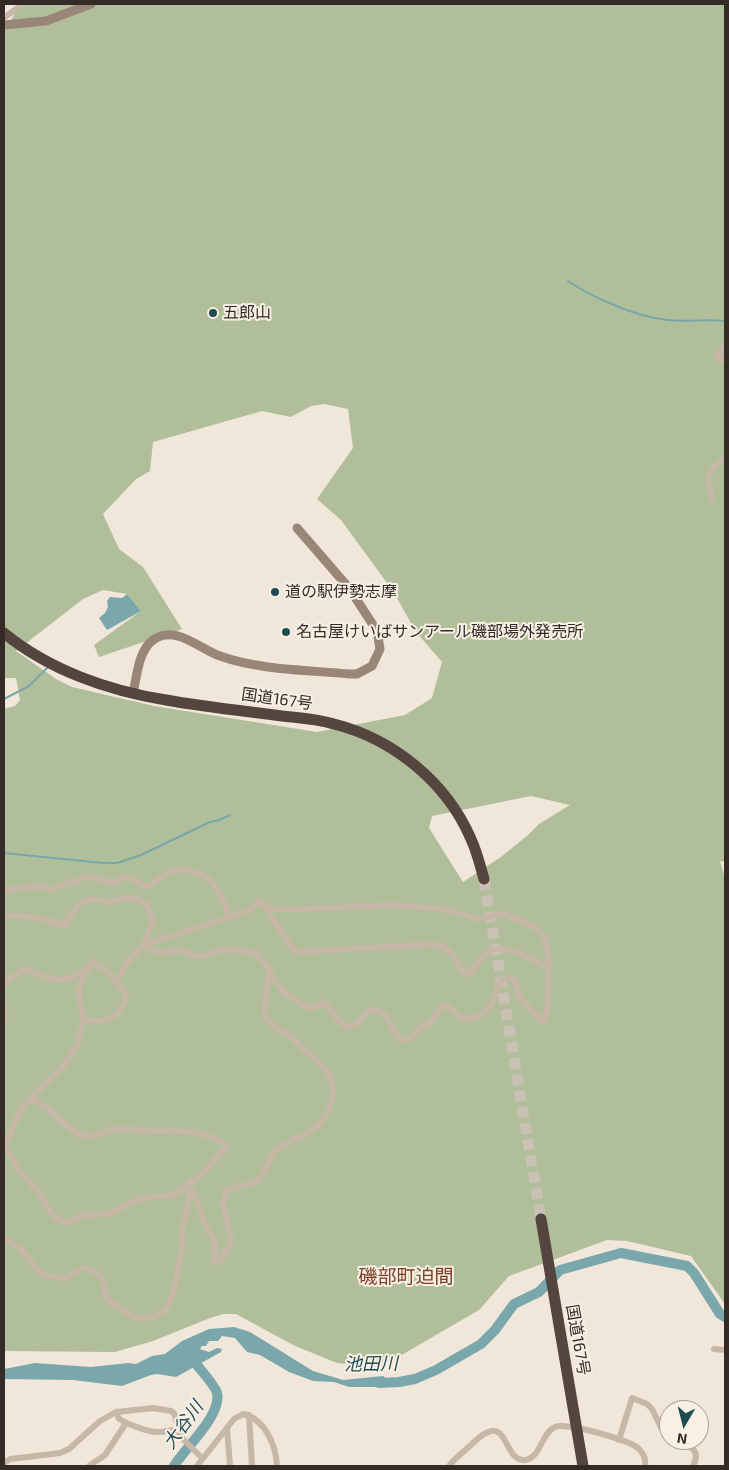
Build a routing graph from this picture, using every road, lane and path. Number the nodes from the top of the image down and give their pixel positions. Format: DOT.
graph roads {
  1 [pos="22,4"];
  2 [pos="91,4"];
  3 [pos="4,18"];
  4 [pos="4,25"];
  5 [pos="725,346"];
  6 [pos="725,362"];
  7 [pos="725,459"];
  8 [pos="712,501"];
  9 [pos="298,528"];
  10 [pos="4,633"];
  11 [pos="133,693"];
  12 [pos="484,879"];
  13 [pos="4,890"];
  14 [pos="265,906"];
  15 [pos="4,916"];
  16 [pos="230,918"];
  17 [pos="143,946"];
  18 [pos="269,968"];
  19 [pos="548,968"];
  20 [pos="87,970"];
  21 [pos="116,982"];
  22 [pos="4,986"];
  23 [pos="4,1004"];
  24 [pos="84,1019"];
  25 [pos="4,1022"];
  26 [pos="29,1100"];
  27 [pos="4,1147"];
  28 [pos="188,1184"];
  29 [pos="541,1223"];
  30 [pos="4,1238"];
  31 [pos="714,1349"];
  32 [pos="725,1350"];
  33 [pos="116,1412"];
  34 [pos="250,1415"];
  35 [pos="126,1423"];
  36 [pos="659,1424"];
  37 [pos="576,1427"];
  38 [pos="226,1428"];
  39 [pos="181,1435"];
  40 [pos="620,1440"];
  41 [pos="693,1450"];
  42 [pos="202,1458"];
  43 [pos="4,1464"];
  44 [pos="89,1466"];
  45 [pos="197,1466"];
  46 [pos="230,1466"];
  47 [pos="252,1466"];
  48 [pos="277,1466"];
  49 [pos="448,1466"];
  50 [pos="583,1466"];
  51 [pos="645,1466"];
  52 [pos="693,1466"];
  1 -- 3 [label="street"];
  2 -- 4 [label="street"];
  5 -- 6 [label="street"];
  7 -- 8 [label="street"];
  9 -- 11 [label="street"];
  10 -- 11 [label="highway, 国道167号"];
  11 -- 12 [label="highway, 国道167号"];
  13 -- 16 [label="street"];
  14 -- 16 [label="street"];
  14 -- 19 [label="street"];
  14 -- 19 [label="street"];
  15 -- 17 [label="street"];
  16 -- 17 [label="street"];
  17 -- 18 [label="street"];
  17 -- 21 [label="street"];
  18 -- 19 [label="street"];
  18 -- 28 [label="street"];
  20 -- 21 [label="street"];
  20 -- 22 [label="street"];
  20 -- 24 [label="street"];
  21 -- 24 [label="street"];
  23 -- 25 [label="street"];
  24 -- 26 [label="street"];
  26 -- 27 [label="street"];
  26 -- 28 [label="street"];
  27 -- 28 [label="street"];
  28 -- 30 [label="street"];
  29 -- 37 [label="highway, 国道167号"];
  31 -- 32 [label="street"];
  33 -- 35 [label="street"];
  33 -- 39 [label="street"];
  33 -- 43 [label="street"];
  34 -- 38 [label="street"];
  34 -- 47 [label="street"];
  34 -- 48 [label="street"];
  35 -- 39 [label="street"];
  35 -- 44 [label="street"];
  36 -- 40 [label="street"];
  37 -- 40 [label="street"];
  37 -- 49 [label="street"];
  37 -- 50 [label="highway, 国道167号"];
  38 -- 42 [label="street"];
  38 -- 46 [label="street"];
  39 -- 42 [label="street"];
  40 -- 51 [label="street"];
  41 -- 52 [label="street"];
  42 -- 45 [label="street"];
}
